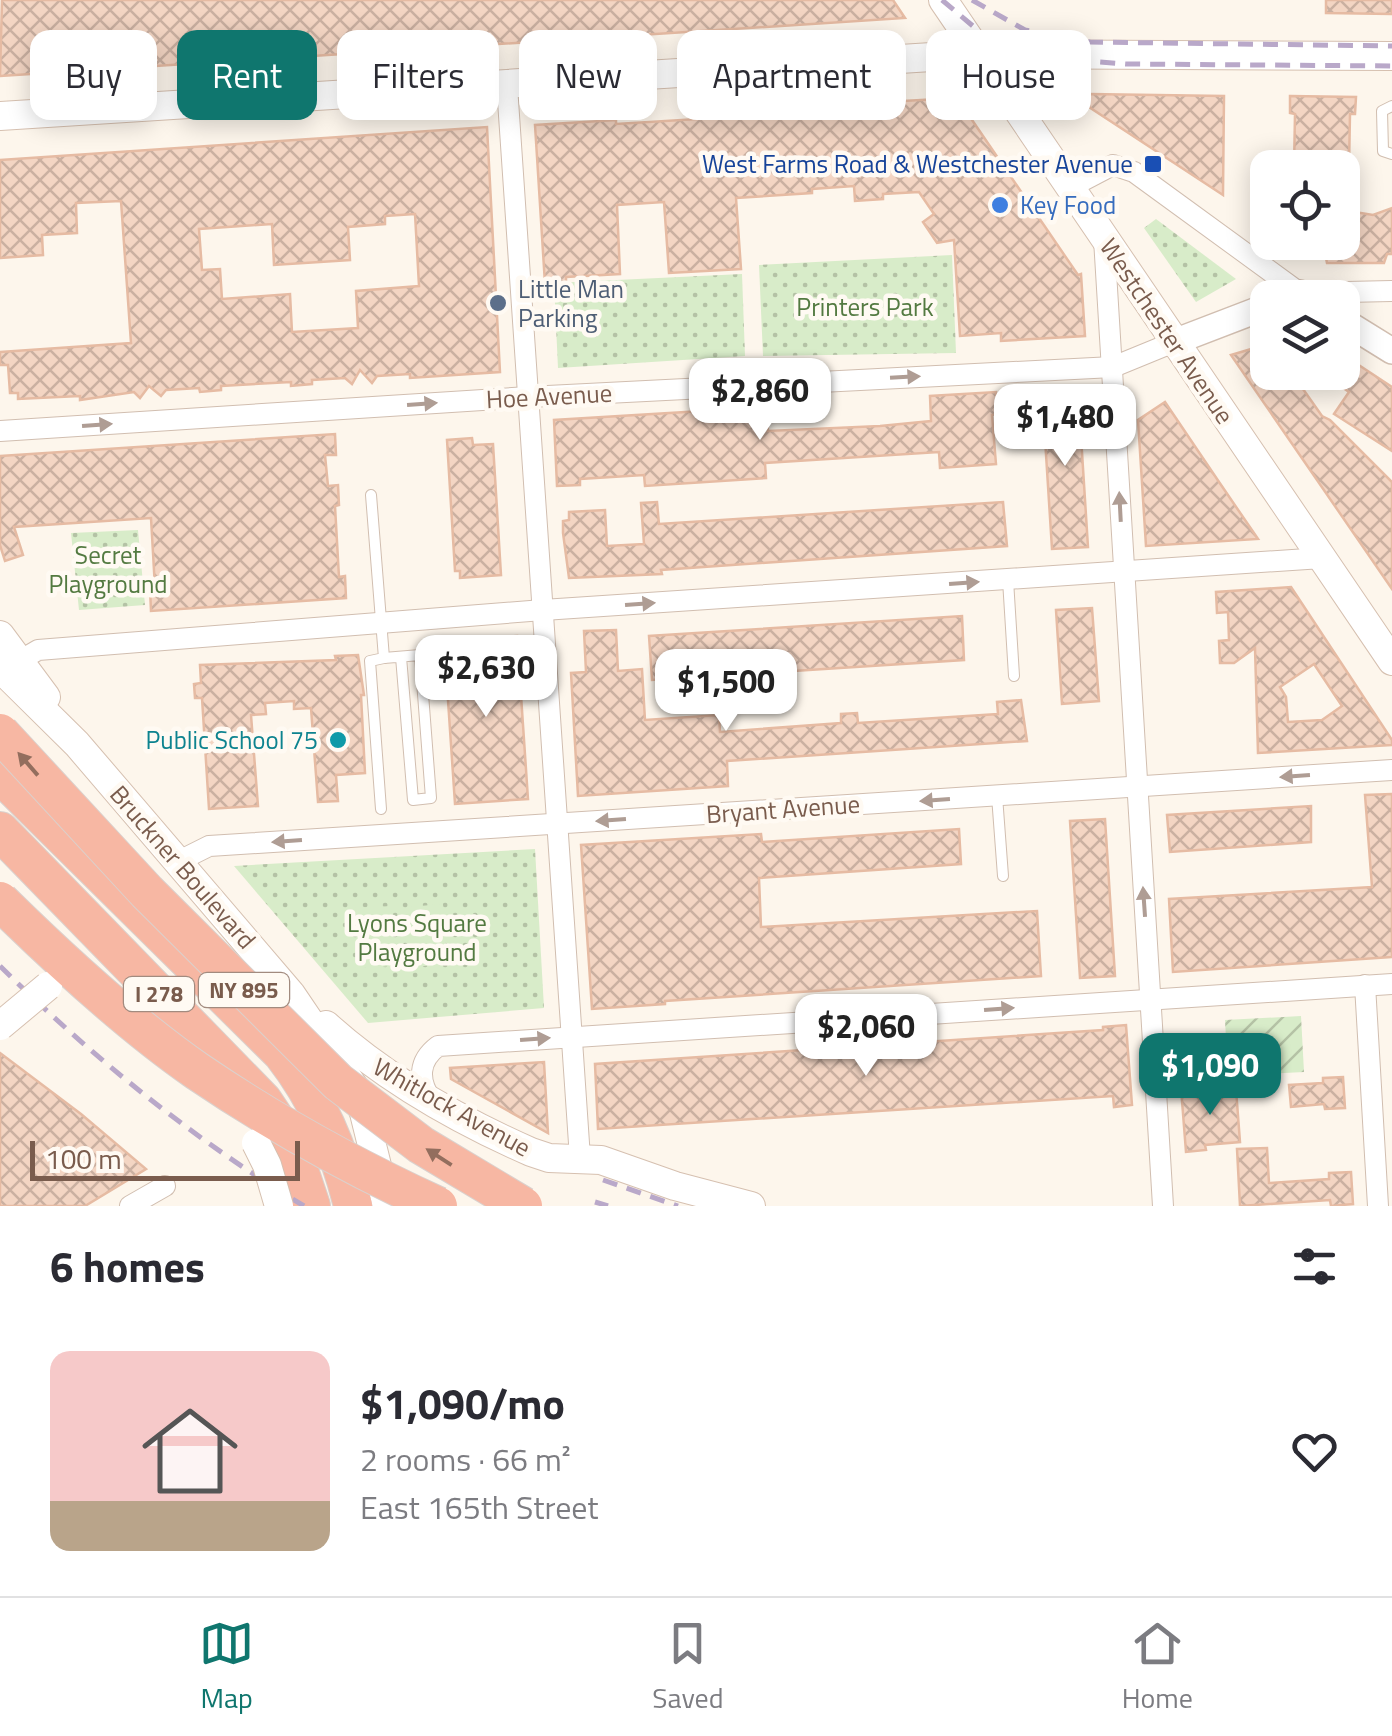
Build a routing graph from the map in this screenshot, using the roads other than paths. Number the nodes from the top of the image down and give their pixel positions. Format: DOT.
graph roads {
  1 [pos="943,0"];
  2 [pos="963,30"];
  3 [pos="1091,55"];
  4 [pos="1392,56"];
  5 [pos="926,58"];
  6 [pos="507,86"];
  7 [pos="1392,106"];
  8 [pos="0,116"];
  9 [pos="1025,120"];
  10 [pos="1392,154"];
  11 [pos="1071,187"];
  12 [pos="1104,237"];
  13 [pos="1277,280"];
  14 [pos="1392,291"];
  15 [pos="1360,293"];
  16 [pos="1250,313"];
  17 [pos="1360,331"];
  18 [pos="1174,342"];
  19 [pos="1392,351"];
  20 [pos="1113,366"];
  21 [pos="528,397"];
  22 [pos="0,431"];
  23 [pos="371,495"];
  24 [pos="1322,558"];
  25 [pos="1123,572"];
  26 [pos="1008,580"];
  27 [pos="543,610"];
  28 [pos="382,622"];
  29 [pos="0,634"];
  30 [pos="401,657"];
  31 [pos="384,658"];
  32 [pos="1392,661"];
  33 [pos="10,664"];
  34 [pos="1014,676"];
  35 [pos="0,733"];
  36 [pos="1392,770"];
  37 [pos="0,774"];
  38 [pos="1136,786"];
  39 [pos="998,796"];
  40 [pos="380,809"];
  41 [pos="558,824"];
  42 [pos="0,831"];
  43 [pos="178,862"];
  44 [pos="1003,876"];
  45 [pos="0,888"];
  46 [pos="0,901"];
  47 [pos="76,964"];
  48 [pos="1392,984"];
  49 [pos="1365,986"];
  50 [pos="291,994"];
  51 [pos="1150,999"];
  52 [pos="0,1026"];
  53 [pos="572,1036"];
  54 [pos="432,1102"];
  55 [pos="580,1158"];
  56 [pos="165,1186"];
  57 [pos="350,1196"];
  58 [pos="130,1206"];
  59 [pos="279,1206"];
  60 [pos="311,1206"];
  61 [pos="387,1206"];
  62 [pos="438,1206"];
  63 [pos="523,1206"];
  64 [pos="750,1206"];
  65 [pos="1163,1206"];
  66 [pos="1378,1206"];
  1 -- 2 [label="main road, Westchester Avenue"];
  3 -- 4 [label="main road"];
  5 -- 6 [label="main road"];
  6 -- 8 [label="main road"];
  6 -- 21 [label="street"];
  7 -- 10 [label="lane"];
  9 -- 11 [label="main road, Westchester Avenue"];
  11 -- 12 [label="main road, Westchester Avenue"];
  11 -- 13 [label="street"];
  12 -- 18 [label="main road, Westchester Avenue"];
  12 -- 20 [label="street"];
  14 -- 15 [label="street"];
  16 -- 18 [label="street, Hoe Avenue"];
  17 -- 19 [label="street"];
  18 -- 20 [label="street, Hoe Avenue"];
  18 -- 24 [label="main road, Westchester Avenue"];
  21 -- 20 [label="street, Hoe Avenue, one-way"];
  25 -- 20 [label="street, one-way"];
  22 -- 21 [label="street, Hoe Avenue, one-way"];
  21 -- 27 [label="street"];
  23 -- 28 [label="lane"];
  24 -- 25 [label="street"];
  24 -- 32 [label="main road, Westchester Avenue"];
  25 -- 26 [label="street"];
  25 -- 38 [label="street"];
  27 -- 26 [label="street, one-way"];
  26 -- 34 [label="lane"];
  27 -- 28 [label="street"];
  27 -- 41 [label="street"];
  28 -- 31 [label="lane"];
  28 -- 33 [label="street"];
  29 -- 33 [label="main road, Bruckner Boulevard"];
  30 -- 30 [label="lane"];
  30 -- 31 [label="lane"];
  31 -- 40 [label="lane"];
  33 -- 43 [label="main road, Bruckner Boulevard"];
  63 -- 35 [label="highway, NY 895, one-way, bridge"];
  36 -- 38 [label="street, Bryant Avenue, one-way"];
  37 -- 57 [label="highway, I 278"];
  38 -- 39 [label="street, Bryant Avenue"];
  51 -- 38 [label="street, one-way"];
  39 -- 41 [label="street, Bryant Avenue, one-way"];
  39 -- 44 [label="lane"];
  41 -- 43 [label="street, Bryant Avenue, one-way"];
  41 -- 53 [label="street"];
  42 -- 60 [label="highway, I 278"];
  43 -- 50 [label="main road, Bruckner Boulevard"];
  45 -- 47 [label="main road"];
  46 -- 62 [label="highway, bridge"];
  47 -- 52 [label="main road, bridge"];
  47 -- 59 [label="main road, bridge"];
  48 -- 49 [label="street"];
  49 -- 51 [label="street"];
  49 -- 66 [label="street"];
  50 -- 54 [label="main road, Whitlock Avenue"];
  50 -- 61 [label="main road, Bruckner Boulevard"];
  53 -- 51 [label="street, one-way"];
  51 -- 65 [label="street"];
  54 -- 53 [label="street, one-way"];
  53 -- 55 [label="street"];
  54 -- 55 [label="main road, Whitlock Avenue"];
  55 -- 64 [label="main road, Whitlock Avenue"];
  56 -- 58 [label="street"];
}
